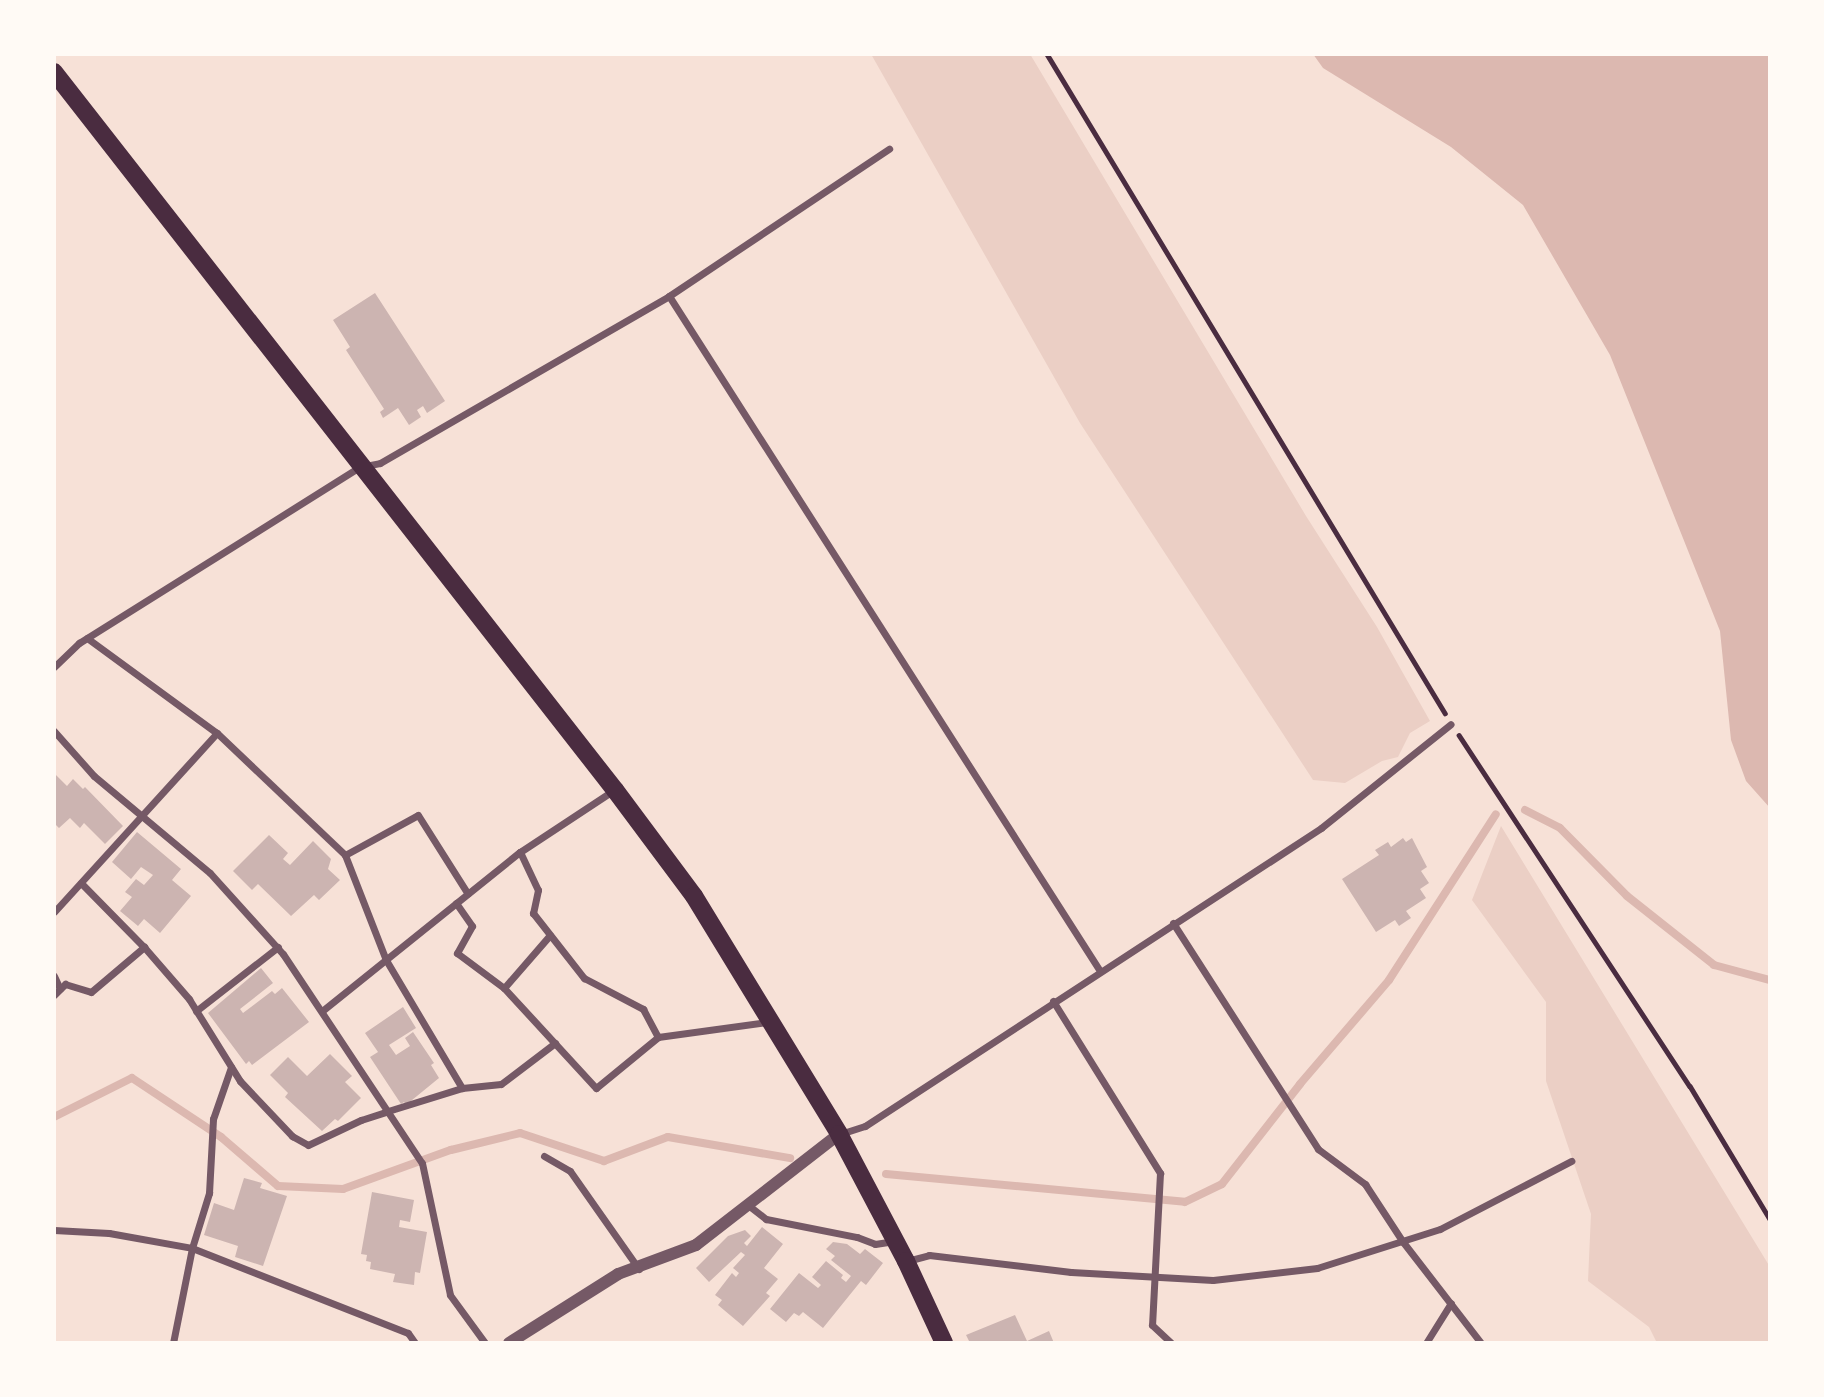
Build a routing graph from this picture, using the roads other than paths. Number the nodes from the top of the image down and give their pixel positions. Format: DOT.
graph roads {
  1 [pos="54,72"];
  2 [pos="889,149"];
  3 [pos="669,296"];
  4 [pos="360,467"];
  5 [pos="87,638"];
  6 [pos="54,667"];
  7 [pos="1451,724"];
  8 [pos="54,731"];
  9 [pos="217,733"];
  10 [pos="615,790"];
  11 [pos="141,816"];
  12 [pos="520,852"];
  13 [pos="345,855"];
  14 [pos="80,883"];
  15 [pos="468,894"];
  16 [pos="456,903"];
  17 [pos="54,912"];
  18 [pos="1173,923"];
  19 [pos="550,934"];
  20 [pos="144,947"];
  21 [pos="278,947"];
  22 [pos="386,960"];
  23 [pos="1100,971"];
  24 [pos="54,976"];
  25 [pos="503,988"];
  26 [pos="57,992"];
  27 [pos="1052,1001"];
  28 [pos="196,1011"];
  29 [pos="322,1011"];
  30 [pos="772,1022"];
  31 [pos="658,1037"];
  32 [pos="555,1043"];
  33 [pos="231,1067"];
  34 [pos="462,1088"];
  35 [pos="388,1111"];
  36 [pos="839,1135"];
  37 [pos="544,1156"];
  38 [pos="1571,1161"];
  39 [pos="748,1205"];
  40 [pos="54,1230"];
  41 [pos="895,1240"];
  42 [pos="1403,1242"];
  43 [pos="192,1248"];
  44 [pos="906,1261"];
  45 [pos="639,1269"];
  46 [pos="1153,1276"];
  47 [pos="1451,1303"];
  48 [pos="173,1343"];
  49 [pos="415,1343"];
  50 [pos="485,1343"];
  51 [pos="509,1343"];
  52 [pos="944,1343"];
  53 [pos="1171,1343"];
  54 [pos="1426,1343"];
  55 [pos="1481,1343"];
  1 -- 4 [label="main road"];
  2 -- 3 [label="street"];
  3 -- 4 [label="street"];
  3 -- 23 [label="street"];
  4 -- 5 [label="street"];
  4 -- 10 [label="main road"];
  5 -- 6 [label="street"];
  5 -- 9 [label="street"];
  7 -- 18 [label="street"];
  8 -- 11 [label="street"];
  9 -- 11 [label="street"];
  9 -- 13 [label="street"];
  10 -- 12 [label="street"];
  10 -- 30 [label="main road"];
  11 -- 14 [label="street"];
  11 -- 21 [label="street"];
  12 -- 15 [label="street"];
  12 -- 19 [label="street"];
  13 -- 15 [label="street"];
  13 -- 22 [label="street"];
  14 -- 17 [label="street"];
  14 -- 20 [label="street"];
  15 -- 16 [label="street"];
  16 -- 22 [label="street"];
  16 -- 25 [label="street"];
  18 -- 23 [label="street"];
  18 -- 42 [label="street"];
  19 -- 25 [label="street"];
  19 -- 31 [label="street"];
  20 -- 26 [label="street"];
  20 -- 28 [label="street"];
  21 -- 28 [label="street"];
  21 -- 29 [label="street"];
  22 -- 29 [label="street"];
  22 -- 34 [label="street"];
  23 -- 27 [label="street"];
  24 -- 26 [label="street"];
  25 -- 32 [label="street"];
  27 -- 36 [label="street"];
  27 -- 46 [label="street"];
  28 -- 33 [label="street"];
  29 -- 35 [label="street"];
  30 -- 31 [label="street"];
  30 -- 36 [label="main road"];
  31 -- 32 [label="street"];
  32 -- 34 [label="street"];
  33 -- 35 [label="street"];
  33 -- 43 [label="street"];
  34 -- 35 [label="street"];
  35 -- 50 [label="street"];
  36 -- 39 [label="street"];
  36 -- 41 [label="main road"];
  37 -- 45 [label="street"];
  38 -- 42 [label="street"];
  39 -- 41 [label="street"];
  39 -- 45 [label="street"];
  40 -- 43 [label="street"];
  41 -- 44 [label="main road"];
  42 -- 46 [label="street"];
  42 -- 47 [label="street"];
  43 -- 48 [label="street"];
  43 -- 49 [label="street"];
  44 -- 46 [label="street"];
  44 -- 52 [label="main road"];
  45 -- 51 [label="street"];
  46 -- 53 [label="street"];
  47 -- 54 [label="street"];
  47 -- 55 [label="street"];
}
